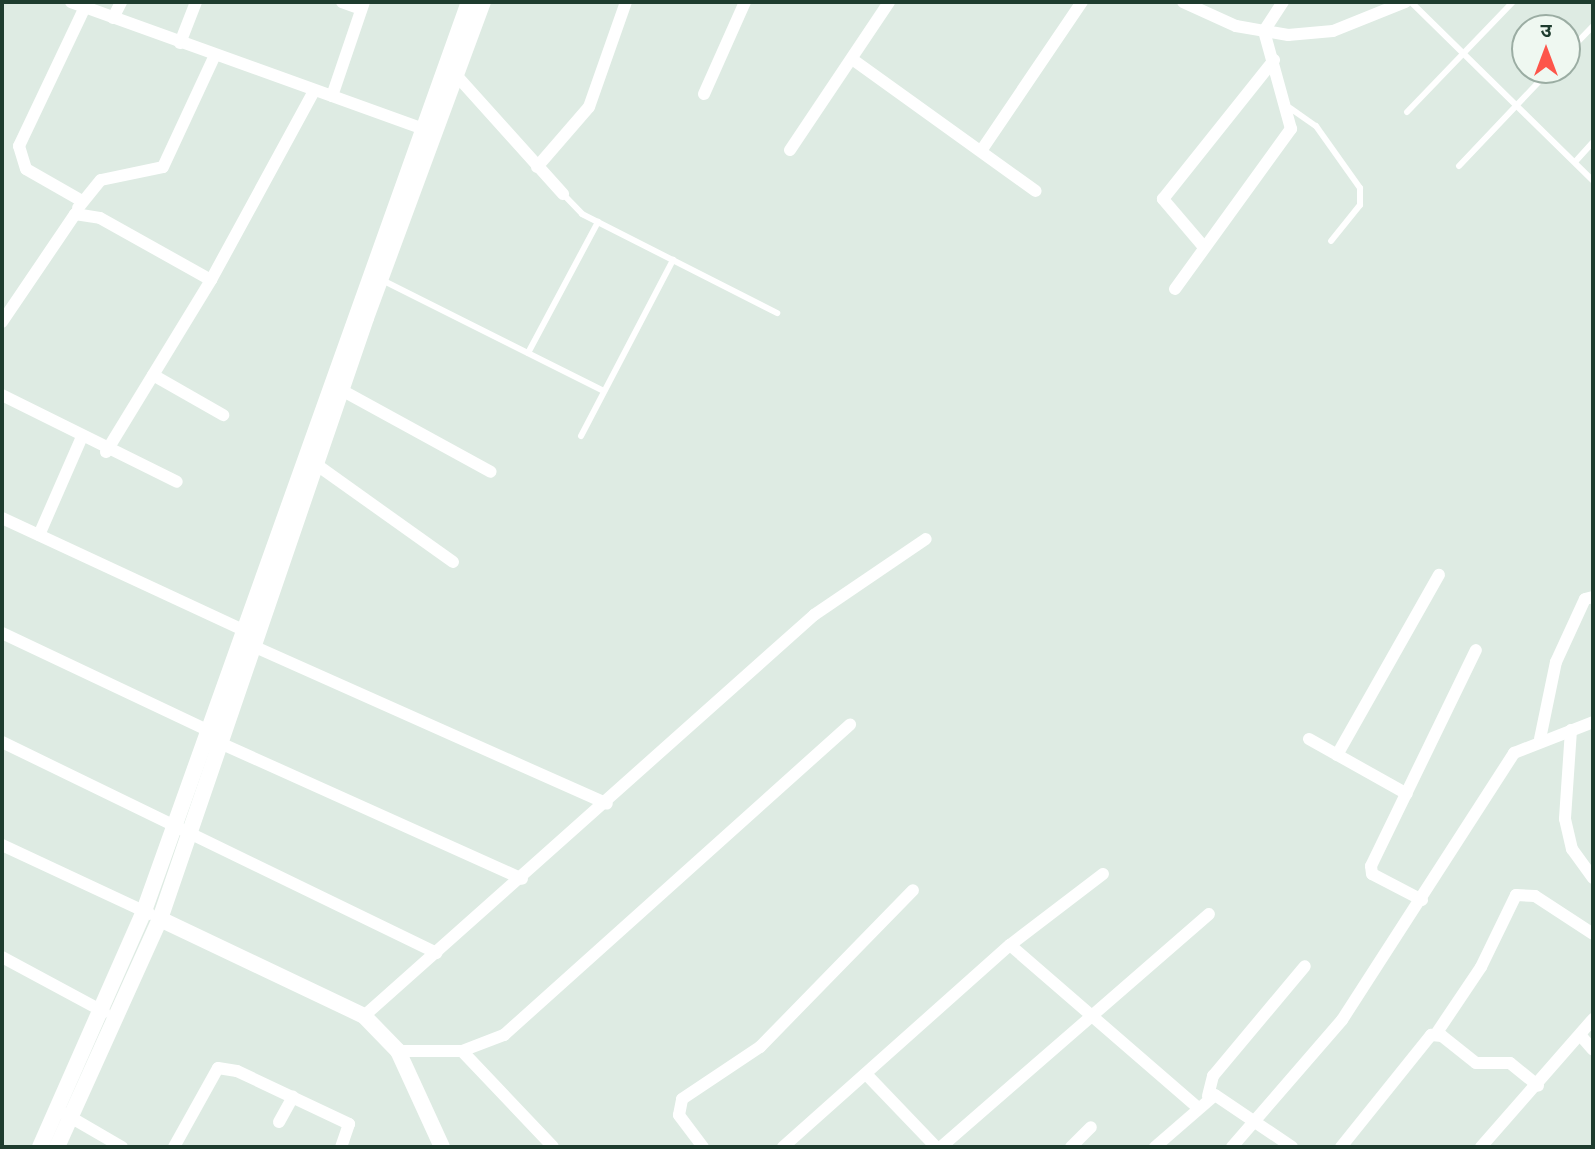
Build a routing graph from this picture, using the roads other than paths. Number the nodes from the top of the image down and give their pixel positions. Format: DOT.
graph roads {
  1 [pos="71,2"];
  2 [pos="121,2"];
  3 [pos="196,2"];
  4 [pos="342,2"];
  5 [pos="469,2"];
  6 [pos="483,2"];
  7 [pos="626,2"];
  8 [pos="745,2"];
  9 [pos="889,2"];
  10 [pos="1082,2"];
  11 [pos="1183,2"];
  12 [pos="1283,2"];
  13 [pos="1405,2"];
  14 [pos="1411,2"];
  15 [pos="1513,2"];
  16 [pos="362,5"];
  17 [pos="85,7"];
  18 [pos="113,18"];
  19 [pos="1264,31"];
  20 [pos="180,43"];
  21 [pos="1462,52"];
  22 [pos="215,55"];
  23 [pos="852,59"];
  24 [pos="1274,61"];
  25 [pos="456,75"];
  26 [pos="1536,84"];
  27 [pos="314,91"];
  28 [pos="704,93"];
  29 [pos="332,96"];
  30 [pos="1516,105"];
  31 [pos="1290,108"];
  32 [pos="1407,112"];
  33 [pos="427,130"];
  34 [pos="1593,142"];
  35 [pos="790,150"];
  36 [pos="981,150"];
  37 [pos="1574,162"];
  38 [pos="1459,166"];
  39 [pos="537,167"];
  40 [pos="1593,181"];
  41 [pos="1036,191"];
  42 [pos="563,194"];
  43 [pos="82,201"];
  44 [pos="75,214"];
  45 [pos="598,222"];
  46 [pos="1331,241"];
  47 [pos="1203,246"];
  48 [pos="674,260"];
  49 [pos="380,279"];
  50 [pos="211,280"];
  51 [pos="1175,289"];
  52 [pos="777,313"];
  53 [pos="2,322"];
  54 [pos="528,353"];
  55 [pos="153,375"];
  56 [pos="604,391"];
  57 [pos="345,392"];
  58 [pos="2,395"];
  59 [pos="223,415"];
  60 [pos="581,436"];
  61 [pos="81,439"];
  62 [pos="106,452"];
  63 [pos="317,465"];
  64 [pos="491,472"];
  65 [pos="177,482"];
  66 [pos="2,518"];
  67 [pos="39,534"];
  68 [pos="926,539"];
  69 [pos="453,562"];
  70 [pos="1438,575"];
  71 [pos="1593,597"];
  72 [pos="245,631"];
  73 [pos="2,633"];
  74 [pos="255,647"];
  75 [pos="1476,650"];
  76 [pos="1593,722"];
  77 [pos="850,724"];
  78 [pos="1571,730"];
  79 [pos="215,737"];
  80 [pos="1309,739"];
  81 [pos="1540,739"];
  82 [pos="2,742"];
  83 [pos="1337,755"];
  84 [pos="1407,794"];
  85 [pos="607,804"];
  86 [pos="175,823"];
  87 [pos="190,830"];
  88 [pos="2,845"];
  89 [pos="1103,874"];
  90 [pos="1593,878"];
  91 [pos="522,879"];
  92 [pos="913,890"];
  93 [pos="1422,900"];
  94 [pos="145,912"];
  95 [pos="1209,914"];
  96 [pos="160,919"];
  97 [pos="1593,934"];
  98 [pos="1010,945"];
  99 [pos="436,953"];
  100 [pos="2,957"];
  101 [pos="1305,966"];
  102 [pos="104,1012"];
  103 [pos="363,1016"];
  104 [pos="1091,1016"];
  105 [pos="1593,1019"];
  106 [pos="1436,1034"];
  107 [pos="1581,1036"];
  108 [pos="1593,1050"];
  109 [pos="398,1051"];
  110 [pos="462,1051"];
  111 [pos="866,1074"];
  112 [pos="1538,1086"];
  113 [pos="1208,1096"];
  114 [pos="293,1097"];
  115 [pos="1196,1106"];
  116 [pos="66,1114"];
  117 [pos="1256,1121"];
  118 [pos="279,1122"];
  119 [pos="1091,1127"];
  120 [pos="40,1147"];
  121 [pos="57,1147"];
  122 [pos="122,1147"];
  123 [pos="174,1147"];
  124 [pos="341,1147"];
  125 [pos="442,1147"];
  126 [pos="553,1147"];
  127 [pos="703,1147"];
  128 [pos="783,1147"];
  129 [pos="939,1147"];
  130 [pos="1071,1147"];
  131 [pos="1155,1147"];
  132 [pos="1232,1147"];
  133 [pos="1292,1147"];
  134 [pos="1341,1147"];
  135 [pos="1481,1147"];
  1 -- 17 [label="street"];
  2 -- 18 [label="street"];
  3 -- 20 [label="street"];
  4 -- 16 [label="street"];
  5 -- 33 [label="street"];
  6 -- 25 [label="street"];
  7 -- 39 [label="street"];
  8 -- 28 [label="street"];
  9 -- 23 [label="street"];
  10 -- 36 [label="street"];
  11 -- 19 [label="street"];
  12 -- 19 [label="street"];
  13 -- 19 [label="street"];
  14 -- 21 [label="lane"];
  15 -- 21 [label="lane"];
  16 -- 29 [label="street"];
  17 -- 18 [label="street"];
  17 -- 43 [label="street"];
  18 -- 20 [label="street"];
  19 -- 24 [label="street"];
  20 -- 22 [label="street"];
  21 -- 30 [label="lane"];
  21 -- 32 [label="lane"];
  22 -- 27 [label="street"];
  22 -- 43 [label="street"];
  23 -- 35 [label="street"];
  23 -- 36 [label="street"];
  24 -- 31 [label="street"];
  24 -- 47 [label="street"];
  25 -- 33 [label="street"];
  25 -- 39 [label="street"];
  26 -- 30 [label="lane"];
  27 -- 29 [label="street"];
  27 -- 50 [label="street"];
  29 -- 33 [label="street"];
  30 -- 37 [label="lane"];
  30 -- 38 [label="lane"];
  31 -- 46 [label="lane"];
  31 -- 47 [label="street"];
  33 -- 49 [label="street"];
  33 -- 72 [label="street"];
  34 -- 37 [label="lane"];
  36 -- 41 [label="street"];
  37 -- 40 [label="lane"];
  39 -- 42 [label="street"];
  42 -- 45 [label="lane"];
  43 -- 44 [label="street"];
  44 -- 50 [label="street"];
  44 -- 53 [label="street"];
  45 -- 48 [label="lane"];
  45 -- 54 [label="lane"];
  47 -- 51 [label="street"];
  48 -- 52 [label="lane"];
  48 -- 56 [label="lane"];
  49 -- 54 [label="lane"];
  49 -- 57 [label="street"];
  50 -- 55 [label="street"];
  54 -- 56 [label="lane"];
  55 -- 59 [label="street"];
  55 -- 62 [label="street"];
  56 -- 60 [label="lane"];
  57 -- 63 [label="street"];
  57 -- 64 [label="street"];
  58 -- 61 [label="street"];
  61 -- 62 [label="street"];
  61 -- 67 [label="street"];
  62 -- 65 [label="street"];
  63 -- 69 [label="street"];
  63 -- 74 [label="street"];
  66 -- 67 [label="street"];
  67 -- 72 [label="street"];
  68 -- 85 [label="street"];
  70 -- 83 [label="street"];
  71 -- 81 [label="street"];
  72 -- 74 [label="street"];
  72 -- 79 [label="street"];
  73 -- 79 [label="street"];
  74 -- 79 [label="street"];
  74 -- 85 [label="street"];
  75 -- 84 [label="street"];
  76 -- 78 [label="street"];
  77 -- 110 [label="street"];
  78 -- 81 [label="street"];
  78 -- 90 [label="street"];
  79 -- 86 [label="street"];
  79 -- 87 [label="street"];
  79 -- 91 [label="street"];
  80 -- 83 [label="street"];
  81 -- 93 [label="street"];
  82 -- 86 [label="street"];
  83 -- 84 [label="street"];
  84 -- 93 [label="street"];
  85 -- 91 [label="street"];
  86 -- 87 [label="street"];
  86 -- 94 [label="street"];
  87 -- 96 [label="street"];
  87 -- 99 [label="street"];
  88 -- 94 [label="street"];
  89 -- 98 [label="street"];
  91 -- 99 [label="street"];
  92 -- 127 [label="street"];
  93 -- 117 [label="street"];
  94 -- 96 [label="street"];
  94 -- 102 [label="street"];
  95 -- 104 [label="street"];
  96 -- 103 [label="street"];
  96 -- 116 [label="street"];
  97 -- 106 [label="street"];
  98 -- 104 [label="street"];
  98 -- 111 [label="street"];
  99 -- 103 [label="street"];
  100 -- 102 [label="street"];
  101 -- 113 [label="street"];
  102 -- 116 [label="street"];
  103 -- 109 [label="street"];
  104 -- 115 [label="street"];
  104 -- 129 [label="street"];
  105 -- 107 [label="street"];
  106 -- 112 [label="street"];
  106 -- 134 [label="street"];
  107 -- 108 [label="street"];
  107 -- 112 [label="street"];
  109 -- 110 [label="street"];
  109 -- 125 [label="street"];
  110 -- 126 [label="street"];
  111 -- 128 [label="street"];
  111 -- 129 [label="street"];
  112 -- 135 [label="street"];
  113 -- 115 [label="street"];
  113 -- 117 [label="street"];
  114 -- 118 [label="street"];
  114 -- 123 [label="street"];
  114 -- 124 [label="street"];
  115 -- 131 [label="street"];
  116 -- 120 [label="street"];
  116 -- 121 [label="street"];
  116 -- 122 [label="street"];
  117 -- 132 [label="street"];
  117 -- 133 [label="street"];
  119 -- 130 [label="street"];
}
